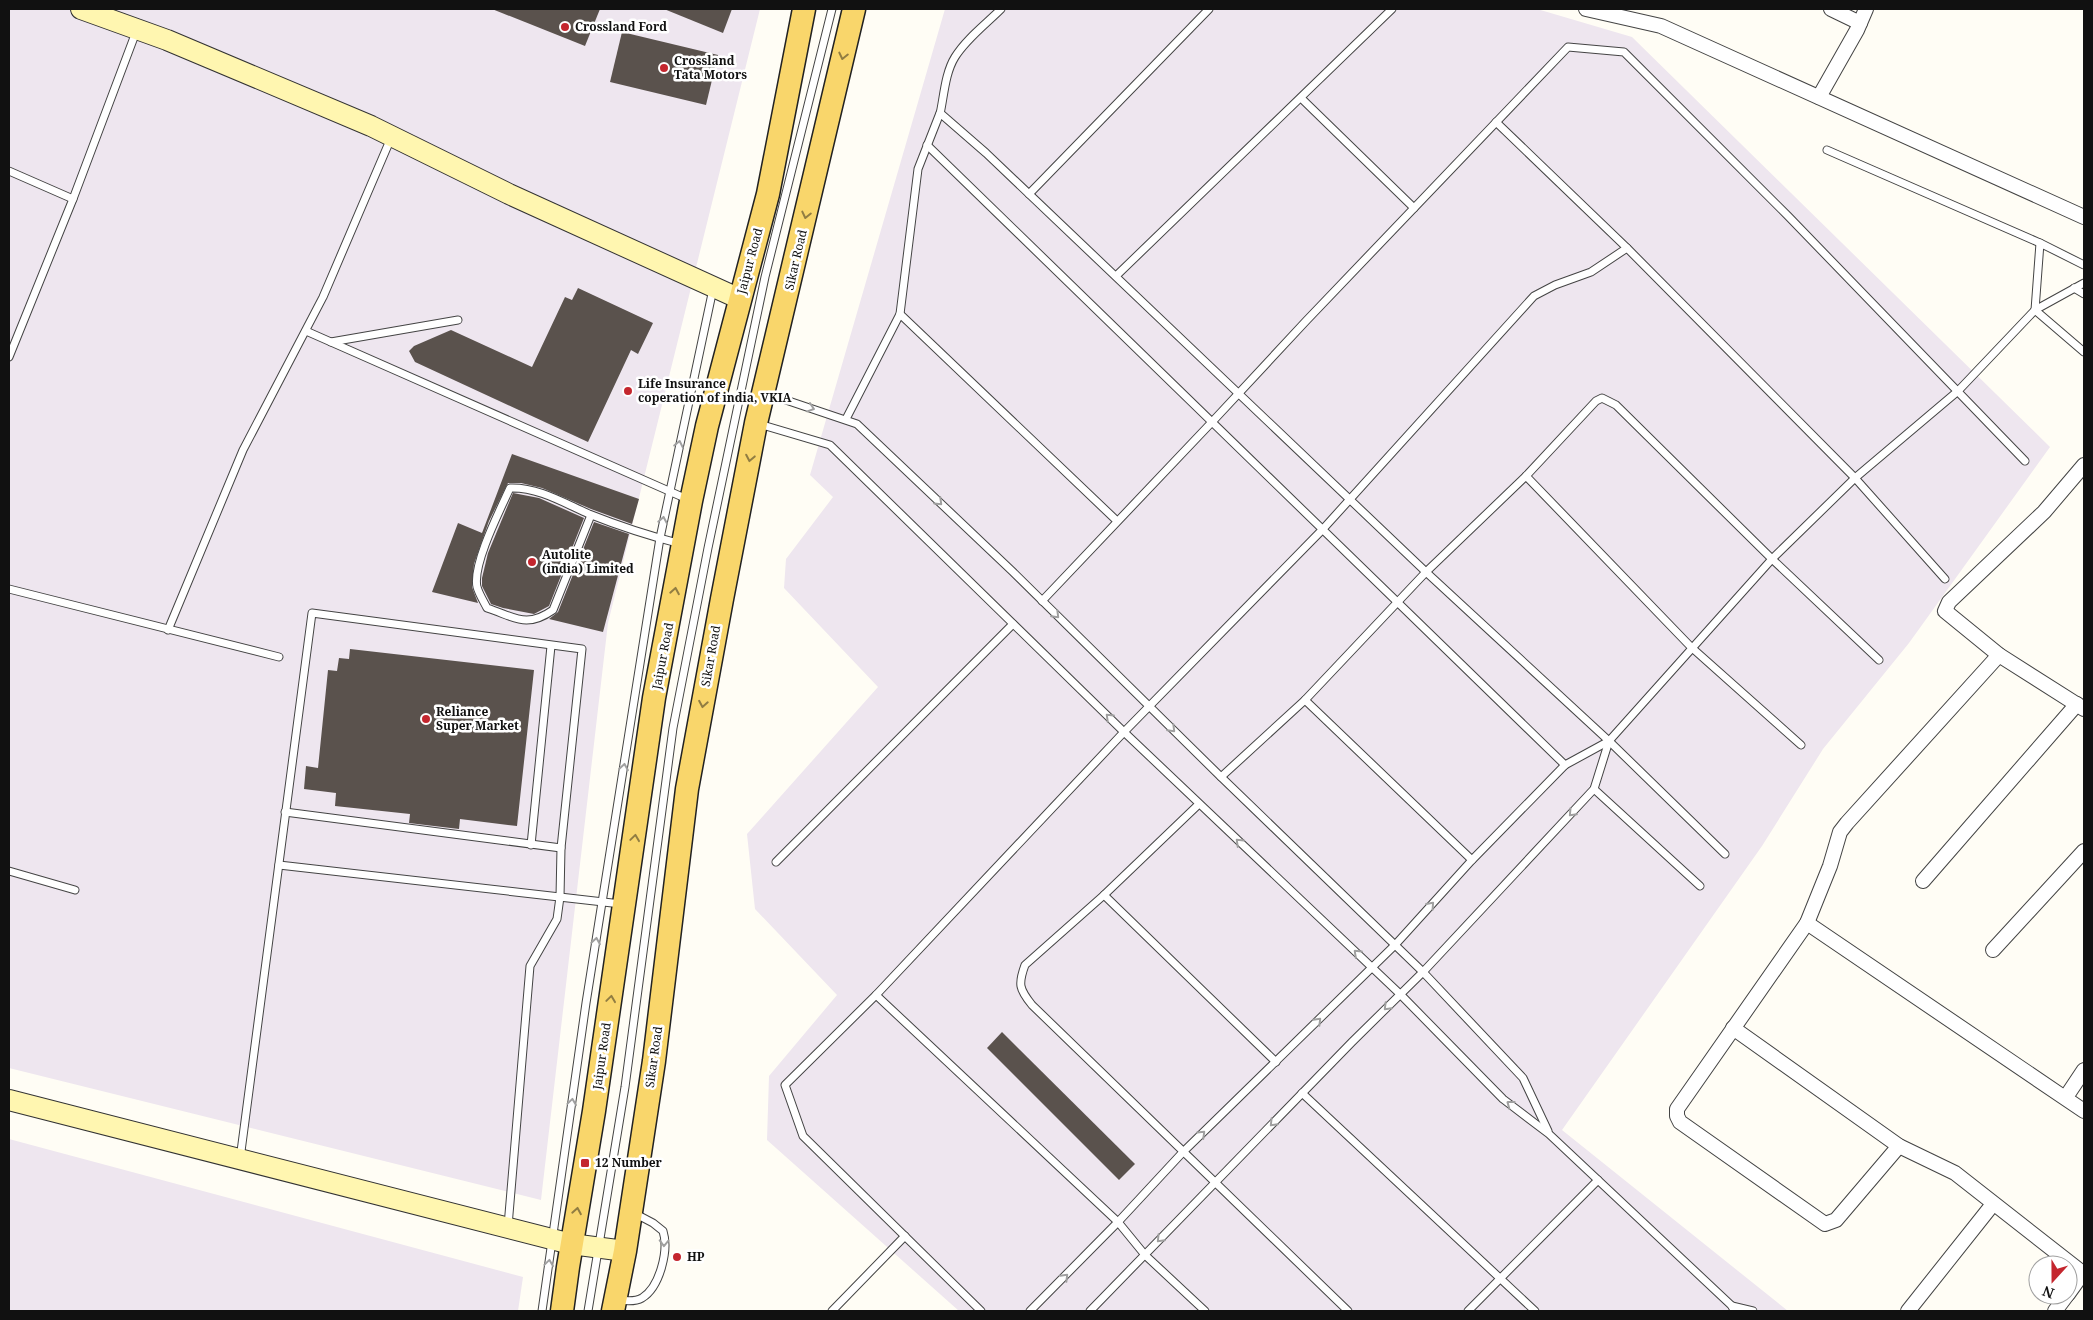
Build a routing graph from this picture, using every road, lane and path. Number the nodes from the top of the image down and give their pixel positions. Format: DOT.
graph roads {
  1 [pos="81,9"];
  2 [pos="804,9"];
  3 [pos="832,9"];
  4 [pos="854,9"];
  5 [pos="1001,9"];
  6 [pos="1209,9"];
  7 [pos="1392,9"];
  8 [pos="1586,9"];
  9 [pos="1831,9"];
  10 [pos="1866,9"];
  11 [pos="1860,23"];
  12 [pos="136,29"];
  13 [pos="1819,97"];
  14 [pos="1301,98"];
  15 [pos="940,114"];
  16 [pos="1496,122"];
  17 [pos="392,136"];
  18 [pos="927,145"];
  19 [pos="1827,150"];
  20 [pos="9,171"];
  21 [pos="1029,194"];
  22 [pos="73,199"];
  23 [pos="1414,208"];
  24 [pos="2084,217"];
  25 [pos="2040,243"];
  26 [pos="1627,248"];
  27 [pos="2084,265"];
  28 [pos="1116,276"];
  29 [pos="2084,283"];
  30 [pos="713,287"];
  31 [pos="2074,288"];
  32 [pos="2084,294"];
  33 [pos="740,299"];
  34 [pos="2035,310"];
  35 [pos="900,314"];
  36 [pos="458,320"];
  37 [pos="306,331"];
  38 [pos="330,342"];
  39 [pos="2084,352"];
  40 [pos="9,357"];
  41 [pos="1958,391"];
  42 [pos="765,393"];
  43 [pos="1239,393"];
  44 [pos="846,418"];
  45 [pos="1212,422"];
  46 [pos="756,423"];
  47 [pos="2025,461"];
  48 [pos="2084,465"];
  49 [pos="1526,476"];
  50 [pos="1855,478"];
  51 [pos="668,492"];
  52 [pos="1350,500"];
  53 [pos="691,501"];
  54 [pos="591,515"];
  55 [pos="1117,521"];
  56 [pos="1323,529"];
  57 [pos="660,538"];
  58 [pos="684,544"];
  59 [pos="1772,559"];
  60 [pos="1426,572"];
  61 [pos="1945,579"];
  62 [pos="9,589"];
  63 [pos="1042,601"];
  64 [pos="1397,602"];
  65 [pos="1013,624"];
  66 [pos="168,630"];
  67 [pos="552,646"];
  68 [pos="1692,647"];
  69 [pos="1999,655"];
  70 [pos="280,657"];
  71 [pos="1879,660"];
  72 [pos="1305,700"];
  73 [pos="2081,706"];
  74 [pos="1149,707"];
  75 [pos="1124,732"];
  76 [pos="1609,741"];
  77 [pos="1801,745"];
  78 [pos="1565,765"];
  79 [pos="1221,777"];
  80 [pos="1594,790"];
  81 [pos="1199,804"];
  82 [pos="285,812"];
  83 [pos="531,845"];
  84 [pos="561,848"];
  85 [pos="2084,851"];
  86 [pos="1725,854"];
  87 [pos="1472,860"];
  88 [pos="776,862"];
  89 [pos="279,864"];
  90 [pos="9,871"];
  91 [pos="1923,880"];
  92 [pos="1700,886"];
  93 [pos="75,890"];
  94 [pos="1104,895"];
  95 [pos="560,897"];
  96 [pos="602,901"];
  97 [pos="625,904"];
  98 [pos="1806,923"];
  99 [pos="1395,945"];
  100 [pos="1994,950"];
  101 [pos="1372,967"];
  102 [pos="1423,972"];
  103 [pos="876,994"];
  104 [pos="1400,994"];
  105 [pos="1733,1028"];
  106 [pos="1276,1062"];
  107 [pos="2084,1070"];
  108 [pos="1302,1093"];
  109 [pos="2066,1097"];
  110 [pos="9,1100"];
  111 [pos="2084,1111"];
  112 [pos="1549,1134"];
  113 [pos="1899,1146"];
  114 [pos="1183,1152"];
  115 [pos="240,1159"];
  116 [pos="1598,1180"];
  117 [pos="1216,1182"];
  118 [pos="1994,1204"];
  119 [pos="631,1212"];
  120 [pos="1118,1222"];
  121 [pos="507,1227"];
  122 [pos="905,1236"];
  123 [pos="562,1241"];
  124 [pos="597,1247"];
  125 [pos="625,1251"];
  126 [pos="1145,1255"];
  127 [pos="2084,1274"];
  128 [pos="1500,1279"];
  129 [pos="614,1306"];
  130 [pos="1733,1308"];
  131 [pos="542,1311"];
  132 [pos="562,1311"];
  133 [pos="588,1311"];
  134 [pos="832,1311"];
  135 [pos="981,1311"];
  136 [pos="1030,1311"];
  137 [pos="1090,1311"];
  138 [pos="1205,1311"];
  139 [pos="1348,1311"];
  140 [pos="1468,1311"];
  141 [pos="1535,1311"];
  142 [pos="1753,1311"];
  143 [pos="1908,1311"];
  1 -- 12 [label="street"];
  2 -- 33 [label="main road, Jaipur Road"];
  3 -- 124 [label="lane"];
  4 -- 42 [label="main road, Sikar Road, one-way"];
  5 -- 15 [label="lane"];
  6 -- 21 [label="lane"];
  7 -- 14 [label="lane"];
  8 -- 13 [label="street"];
  9 -- 11 [label="street"];
  10 -- 11 [label="street"];
  11 -- 13 [label="street"];
  12 -- 17 [label="street"];
  12 -- 22 [label="lane"];
  13 -- 24 [label="street"];
  14 -- 23 [label="lane"];
  14 -- 28 [label="lane"];
  15 -- 18 [label="lane"];
  15 -- 21 [label="lane"];
  16 -- 23 [label="lane"];
  16 -- 26 [label="lane"];
  16 -- 41 [label="lane"];
  17 -- 30 [label="street"];
  17 -- 37 [label="lane"];
  18 -- 35 [label="lane"];
  18 -- 45 [label="lane"];
  19 -- 25 [label="lane"];
  20 -- 22 [label="lane"];
  21 -- 28 [label="lane"];
  22 -- 40 [label="lane"];
  23 -- 43 [label="lane"];
  25 -- 27 [label="lane"];
  25 -- 34 [label="lane"];
  26 -- 50 [label="lane"];
  26 -- 52 [label="lane"];
  28 -- 43 [label="lane"];
  29 -- 31 [label="lane"];
  30 -- 33 [label="street"];
  51 -- 30 [label="lane, one-way"];
  31 -- 32 [label="lane"];
  31 -- 34 [label="lane"];
  33 -- 53 [label="main road, Jaipur Road"];
  34 -- 39 [label="lane"];
  34 -- 41 [label="lane"];
  35 -- 44 [label="lane"];
  35 -- 55 [label="lane"];
  36 -- 38 [label="lane"];
  37 -- 38 [label="lane"];
  37 -- 66 [label="lane"];
  38 -- 51 [label="lane"];
  41 -- 47 [label="lane"];
  41 -- 50 [label="lane"];
  42 -- 44 [label="lane, one-way"];
  42 -- 46 [label="main road, Sikar Road"];
  43 -- 45 [label="lane"];
  43 -- 52 [label="lane"];
  44 -- 63 [label="lane, one-way"];
  45 -- 55 [label="lane"];
  45 -- 56 [label="lane"];
  46 -- 65 [label="lane"];
  46 -- 119 [label="main road, Sikar Road, one-way"];
  48 -- 69 [label="street"];
  49 -- 59 [label="lane"];
  49 -- 60 [label="lane"];
  49 -- 68 [label="lane"];
  50 -- 59 [label="lane"];
  50 -- 61 [label="lane"];
  51 -- 53 [label="lane"];
  57 -- 51 [label="lane, one-way"];
  52 -- 56 [label="lane"];
  52 -- 60 [label="lane"];
  53 -- 58 [label="main road, Jaipur Road"];
  54 -- 54 [label="lane"];
  54 -- 57 [label="lane"];
  55 -- 63 [label="lane"];
  56 -- 64 [label="lane"];
  56 -- 74 [label="lane"];
  57 -- 58 [label="lane"];
  96 -- 57 [label="lane, one-way"];
  97 -- 58 [label="main road, Jaipur Road, one-way"];
  59 -- 68 [label="lane"];
  59 -- 71 [label="lane"];
  60 -- 64 [label="lane"];
  60 -- 76 [label="lane"];
  62 -- 66 [label="lane"];
  63 -- 74 [label="lane, one-way"];
  64 -- 72 [label="lane"];
  64 -- 78 [label="lane"];
  75 -- 65 [label="lane, one-way"];
  65 -- 88 [label="lane"];
  66 -- 70 [label="lane"];
  67 -- 82 [label="lane"];
  67 -- 83 [label="lane"];
  67 -- 84 [label="lane"];
  68 -- 76 [label="lane"];
  68 -- 77 [label="lane"];
  69 -- 73 [label="street"];
  69 -- 98 [label="street"];
  72 -- 79 [label="lane"];
  72 -- 87 [label="lane"];
  73 -- 91 [label="street"];
  74 -- 75 [label="lane"];
  74 -- 79 [label="lane, one-way"];
  75 -- 81 [label="lane"];
  75 -- 103 [label="lane"];
  76 -- 78 [label="lane"];
  76 -- 80 [label="lane"];
  76 -- 86 [label="lane"];
  78 -- 87 [label="lane"];
  79 -- 99 [label="lane"];
  80 -- 92 [label="lane"];
  80 -- 102 [label="lane, one-way"];
  81 -- 94 [label="lane"];
  101 -- 81 [label="lane, one-way"];
  82 -- 83 [label="lane"];
  82 -- 89 [label="lane"];
  83 -- 84 [label="lane"];
  84 -- 95 [label="lane"];
  85 -- 100 [label="street"];
  99 -- 87 [label="lane, one-way"];
  89 -- 95 [label="lane"];
  89 -- 115 [label="lane"];
  90 -- 93 [label="lane"];
  94 -- 106 [label="lane"];
  94 -- 114 [label="lane"];
  95 -- 96 [label="lane"];
  95 -- 121 [label="lane"];
  96 -- 97 [label="lane"];
  123 -- 96 [label="lane, one-way"];
  123 -- 97 [label="main road, Jaipur Road, one-way"];
  98 -- 105 [label="street"];
  98 -- 109 [label="street"];
  99 -- 101 [label="lane"];
  99 -- 102 [label="lane"];
  101 -- 104 [label="lane"];
  106 -- 101 [label="lane, one-way"];
  102 -- 104 [label="lane"];
  102 -- 112 [label="lane"];
  103 -- 120 [label="lane"];
  103 -- 122 [label="lane"];
  104 -- 108 [label="lane, one-way"];
  112 -- 104 [label="lane, one-way"];
  105 -- 113 [label="street"];
  105 -- 113 [label="street"];
  114 -- 106 [label="lane, one-way"];
  107 -- 109 [label="street"];
  108 -- 117 [label="lane, one-way"];
  108 -- 128 [label="lane"];
  109 -- 111 [label="street"];
  110 -- 115 [label="street"];
  112 -- 116 [label="lane"];
  113 -- 118 [label="street"];
  114 -- 117 [label="lane"];
  114 -- 120 [label="lane"];
  115 -- 121 [label="street"];
  116 -- 128 [label="lane"];
  116 -- 130 [label="lane"];
  117 -- 126 [label="lane, one-way"];
  117 -- 139 [label="lane"];
  118 -- 127 [label="street"];
  118 -- 143 [label="street"];
  119 -- 125 [label="main road, Sikar Road"];
  119 -- 129 [label="lane, one-way"];
  120 -- 126 [label="lane"];
  136 -- 120 [label="lane, one-way"];
  121 -- 123 [label="street"];
  122 -- 134 [label="lane"];
  122 -- 135 [label="lane"];
  123 -- 124 [label="street"];
  131 -- 123 [label="lane, one-way"];
  123 -- 132 [label="main road, Jaipur Road"];
  124 -- 125 [label="street"];
  124 -- 133 [label="lane"];
  125 -- 129 [label="main road, Sikar Road"];
  126 -- 137 [label="lane"];
  126 -- 138 [label="lane"];
  128 -- 140 [label="lane"];
  128 -- 141 [label="lane"];
  130 -- 142 [label="lane"];
}
